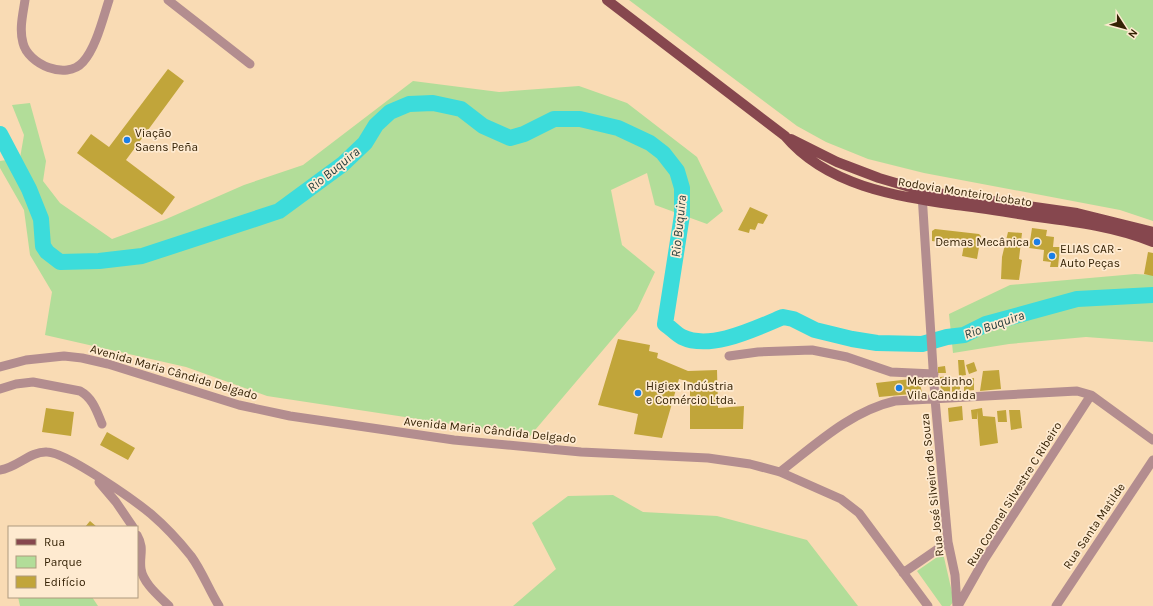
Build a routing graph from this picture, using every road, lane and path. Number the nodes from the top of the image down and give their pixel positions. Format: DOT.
graph roads {
  1 [pos="25,0"];
  2 [pos="109,0"];
  3 [pos="168,0"];
  4 [pos="607,0"];
  5 [pos="250,64"];
  6 [pos="922,195"];
  7 [pos="1151,238"];
  8 [pos="729,356"];
  9 [pos="0,367"];
  10 [pos="934,374"];
  11 [pos="0,389"];
  12 [pos="1090,395"];
  13 [pos="935,399"];
  14 [pos="102,424"];
  15 [pos="1153,440"];
  16 [pos="1153,460"];
  17 [pos="0,470"];
  18 [pos="780,472"];
  19 [pos="95,475"];
  20 [pos="132,526"];
  21 [pos="138,538"];
  22 [pos="948,542"];
  23 [pos="984,560"];
  24 [pos="903,573"];
  25 [pos="954,575"];
  26 [pos="169,606"];
  27 [pos="219,606"];
  28 [pos="928,606"];
  29 [pos="957,606"];
  30 [pos="1056,606"];
  1 -- 2 [label="street"];
  3 -- 5 [label="street"];
  4 -- 6 [label="main road, Rodovia Monteiro Lobato"];
  6 -- 7 [label="main road, Rodovia Monteiro Lobato"];
  6 -- 7 [label="main road, Rodovia Monteiro Lobato"];
  6 -- 10 [label="street, Rua José Silveiro de Souza"];
  8 -- 10 [label="street"];
  9 -- 18 [label="street, Avenida Maria Cândida Delgado"];
  10 -- 13 [label="street, Rua José Silveiro de Souza"];
  11 -- 14 [label="street"];
  12 -- 13 [label="street"];
  12 -- 15 [label="street"];
  12 -- 23 [label="street, Rua Coronel Silvestre C Ribeiro"];
  13 -- 18 [label="street"];
  13 -- 22 [label="street, Rua José Silveiro de Souza"];
  16 -- 30 [label="street, Rua Santa Matilde"];
  17 -- 19 [label="street"];
  18 -- 24 [label="street, Avenida Maria Cândida Delgado"];
  19 -- 20 [label="street"];
  19 -- 27 [label="street"];
  21 -- 26 [label="street"];
  22 -- 24 [label="street"];
  22 -- 25 [label="street, Rua José Silveiro de Souza"];
  23 -- 25 [label="street"];
  23 -- 29 [label="street, Rua Coronel Silvestre C Ribeiro"];
  24 -- 28 [label="street, Avenida Maria Cândida Delgado"];
  25 -- 29 [label="street, Rua José Silveiro de Souza"];
}
